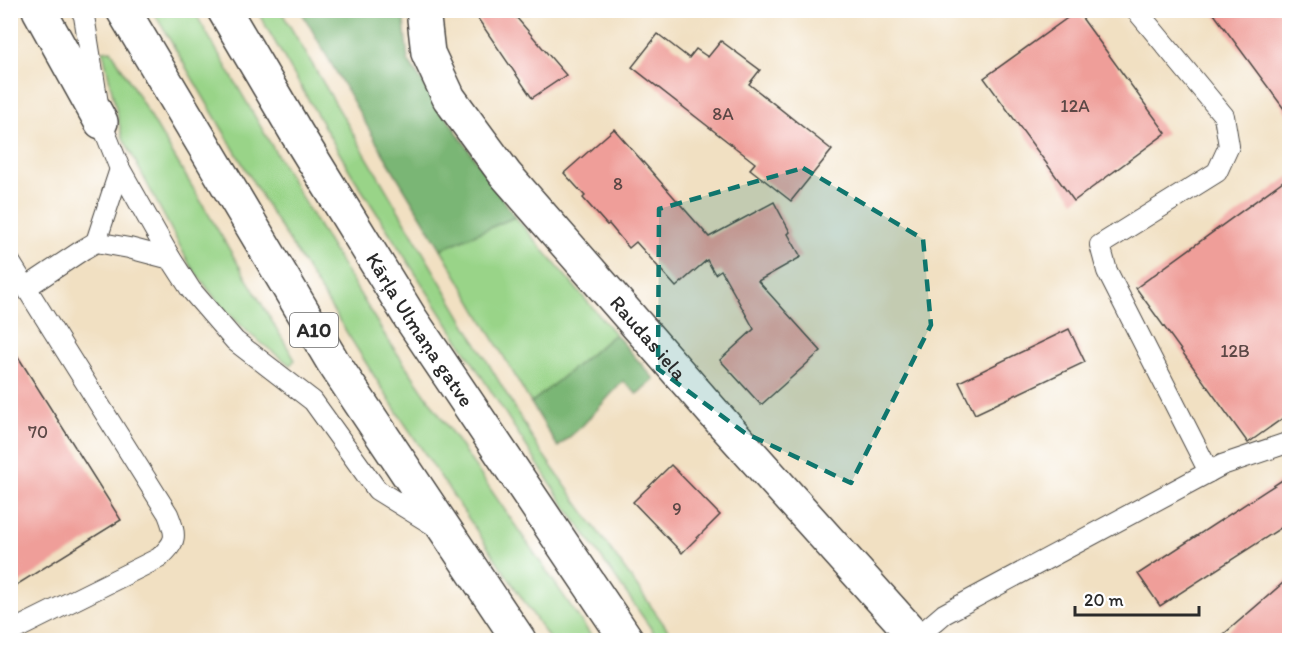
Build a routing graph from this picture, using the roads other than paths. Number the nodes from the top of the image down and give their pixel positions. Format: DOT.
graph roads {
  1 [pos="39,10"];
  2 [pos="81,10"];
  3 [pos="123,10"];
  4 [pos="225,10"];
  5 [pos="423,10"];
  6 [pos="1136,10"];
  7 [pos="101,122"];
  8 [pos="120,169"];
  9 [pos="96,242"];
  10 [pos="171,259"];
  11 [pos="10,262"];
  12 [pos="27,286"];
  13 [pos="1290,442"];
  14 [pos="1209,472"];
  15 [pos="448,533"];
  16 [pos="10,632"];
  17 [pos="917,639"];
  18 [pos="519,640"];
  19 [pos="627,640"];
  1 -- 7 [label="main road"];
  2 -- 7 [label="lane"];
  3 -- 15 [label="main road, A10"];
  4 -- 19 [label="main road, Kārļa Ulmaņa gatve"];
  5 -- 17 [label="main road, Raudas iela"];
  6 -- 14 [label="lane"];
  7 -- 8 [label="lane"];
  8 -- 9 [label="lane"];
  8 -- 10 [label="lane"];
  9 -- 10 [label="lane"];
  9 -- 12 [label="lane"];
  10 -- 15 [label="lane"];
  11 -- 12 [label="lane"];
  12 -- 16 [label="lane"];
  13 -- 14 [label="lane"];
  14 -- 17 [label="lane"];
  15 -- 18 [label="main road, A10"];
}
